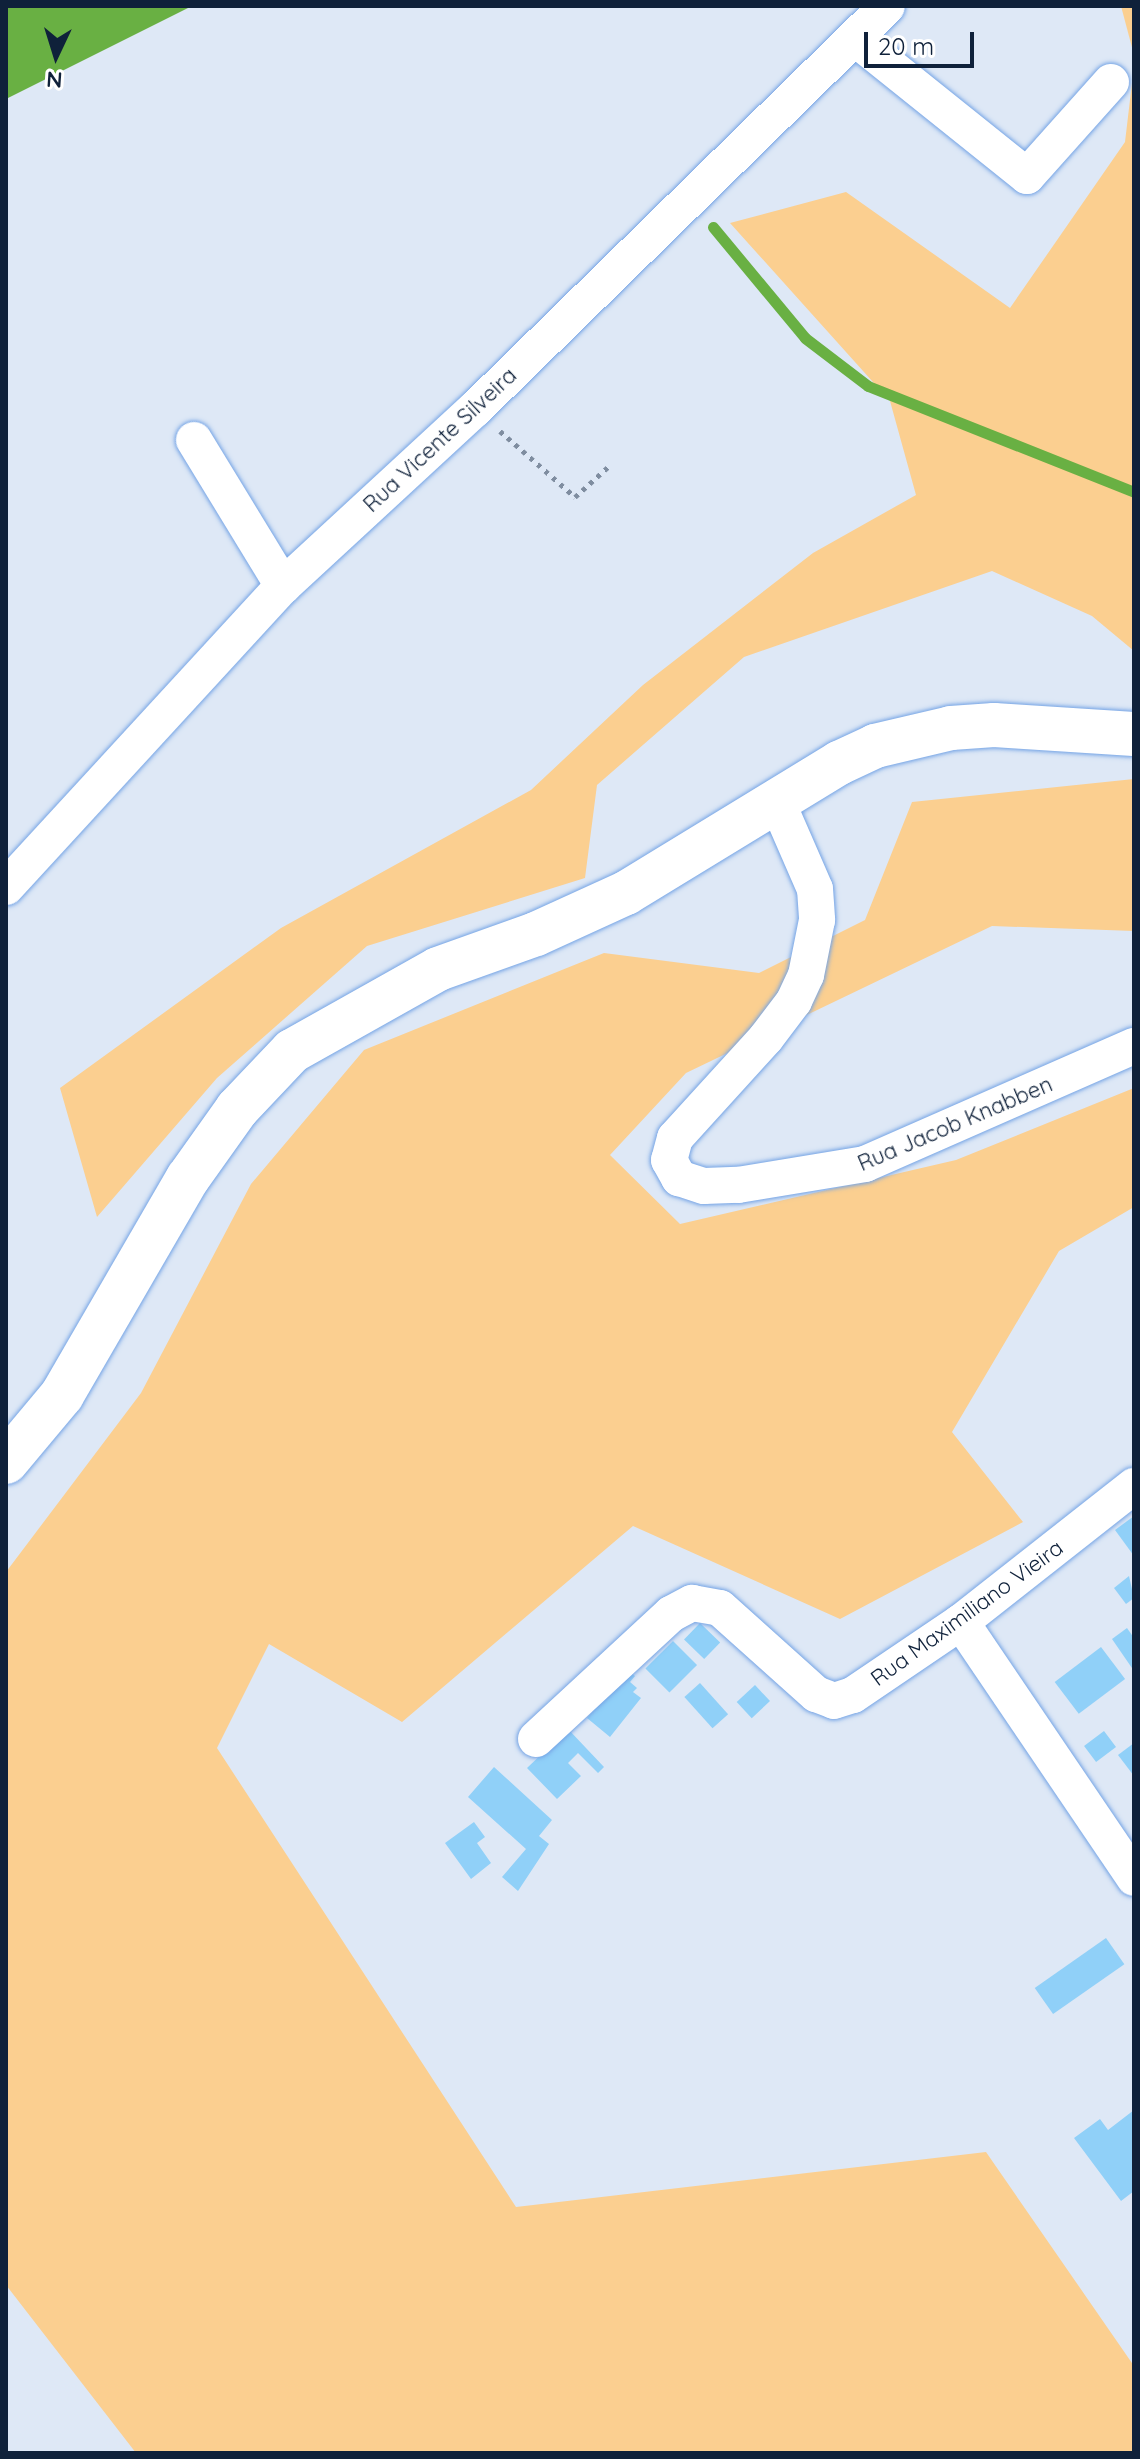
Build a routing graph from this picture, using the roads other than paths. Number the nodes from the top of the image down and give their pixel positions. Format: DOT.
graph roads {
  1 [pos="887,6"];
  2 [pos="856,39"];
  3 [pos="1111,82"];
  4 [pos="194,440"];
  5 [pos="283,586"];
  6 [pos="1134,734"];
  7 [pos="778,804"];
  8 [pos="6,887"];
  9 [pos="1134,1046"];
  10 [pos="6,1462"];
  11 [pos="1134,1486"];
  12 [pos="961,1622"];
  13 [pos="536,1739"];
  14 [pos="1134,1878"];
  1 -- 2 [label="street, Rua Vicente Silveira"];
  2 -- 3 [label="street"];
  2 -- 5 [label="street, Rua Vicente Silveira"];
  4 -- 5 [label="street"];
  5 -- 8 [label="street, Rua Vicente Silveira"];
  6 -- 7 [label="main road"];
  7 -- 9 [label="street, Rua Jacob Knabben"];
  7 -- 10 [label="main road"];
  11 -- 12 [label="street, Rua Maximiliano Vieira"];
  12 -- 13 [label="street, Rua Maximiliano Vieira"];
  12 -- 14 [label="street"];
}
